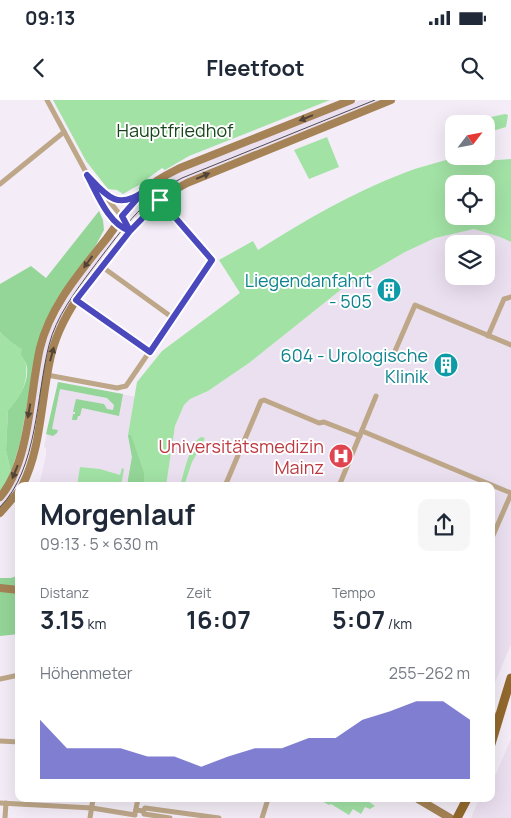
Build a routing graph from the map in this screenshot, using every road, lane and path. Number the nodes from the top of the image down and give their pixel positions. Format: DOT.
graph roads {
  1 [pos="47,100"];
  2 [pos="351,100"];
  3 [pos="391,100"];
  4 [pos="64,132"];
  5 [pos="87,175"];
  6 [pos="0,184"];
  7 [pos="143,192"];
  8 [pos="107,197"];
  9 [pos="160,200"];
  10 [pos="120,220"];
  11 [pos="130,231"];
  12 [pos="101,266"];
  13 [pos="511,297"];
  14 [pos="76,300"];
  15 [pos="173,318"];
  16 [pos="488,336"];
  17 [pos="511,345"];
  18 [pos="150,352"];
  19 [pos="392,358"];
  20 [pos="47,375"];
  21 [pos="376,396"];
  22 [pos="361,433"];
  23 [pos="23,482"];
  24 [pos="227,482"];
  25 [pos="341,482"];
  26 [pos="481,482"];
  27 [pos="495,487"];
  28 [pos="511,494"];
  29 [pos="15,495"];
  30 [pos="0,497"];
  31 [pos="0,512"];
  32 [pos="495,531"];
  33 [pos="0,588"];
  34 [pos="15,590"];
  35 [pos="15,676"];
  36 [pos="511,678"];
  37 [pos="0,679"];
  38 [pos="500,713"];
  39 [pos="495,716"];
  40 [pos="495,730"];
  41 [pos="0,742"];
  42 [pos="15,742"];
  43 [pos="93,802"];
  44 [pos="267,802"];
  45 [pos="423,802"];
  46 [pos="465,802"];
  47 [pos="3,803"];
  48 [pos="92,808"];
  49 [pos="143,811"];
  50 [pos="135,814"];
  51 [pos="5,818"];
  52 [pos="90,818"];
  53 [pos="170,818"];
  54 [pos="219,818"];
  55 [pos="262,818"];
  56 [pos="450,818"];
  57 [pos="457,818"];
  1 -- 4 [label="street"];
  2 -- 7 [label="street, one-way"];
  9 -- 3 [label="street, one-way"];
  4 -- 5 [label="street"];
  4 -- 6 [label="street"];
  5 -- 8 [label="street"];
  5 -- 10 [label="street"];
  7 -- 8 [label="street"];
  7 -- 10 [label="street"];
  8 -- 10 [label="street"];
  9 -- 11 [label="street"];
  9 -- 15 [label="street"];
  10 -- 11 [label="street"];
  10 -- 30 [label="street, one-way"];
  11 -- 12 [label="street"];
  12 -- 14 [label="street"];
  12 -- 15 [label="street"];
  13 -- 16 [label="street"];
  14 -- 18 [label="street"];
  20 -- 14 [label="street, one-way"];
  15 -- 18 [label="street"];
  16 -- 17 [label="street"];
  16 -- 19 [label="street"];
  18 -- 20 [label="street"];
  20 -- 23 [label="street"];
  21 -- 22 [label="street"];
  22 -- 24 [label="street"];
  22 -- 25 [label="street"];
  22 -- 26 [label="street"];
  27 -- 28 [label="street"];
  28 -- 32 [label="street"];
  29 -- 31 [label="street"];
  33 -- 34 [label="street"];
  35 -- 37 [label="street"];
  36 -- 38 [label="main road"];
  38 -- 39 [label="street"];
  38 -- 40 [label="main road"];
  41 -- 42 [label="street"];
  43 -- 48 [label="street"];
  44 -- 55 [label="street"];
  45 -- 56 [label="street"];
  46 -- 57 [label="main road"];
  47 -- 48 [label="street"];
  47 -- 51 [label="street"];
  48 -- 50 [label="street"];
  48 -- 52 [label="street"];
  49 -- 50 [label="street"];
  49 -- 53 [label="street"];
  49 -- 54 [label="street"];
}
